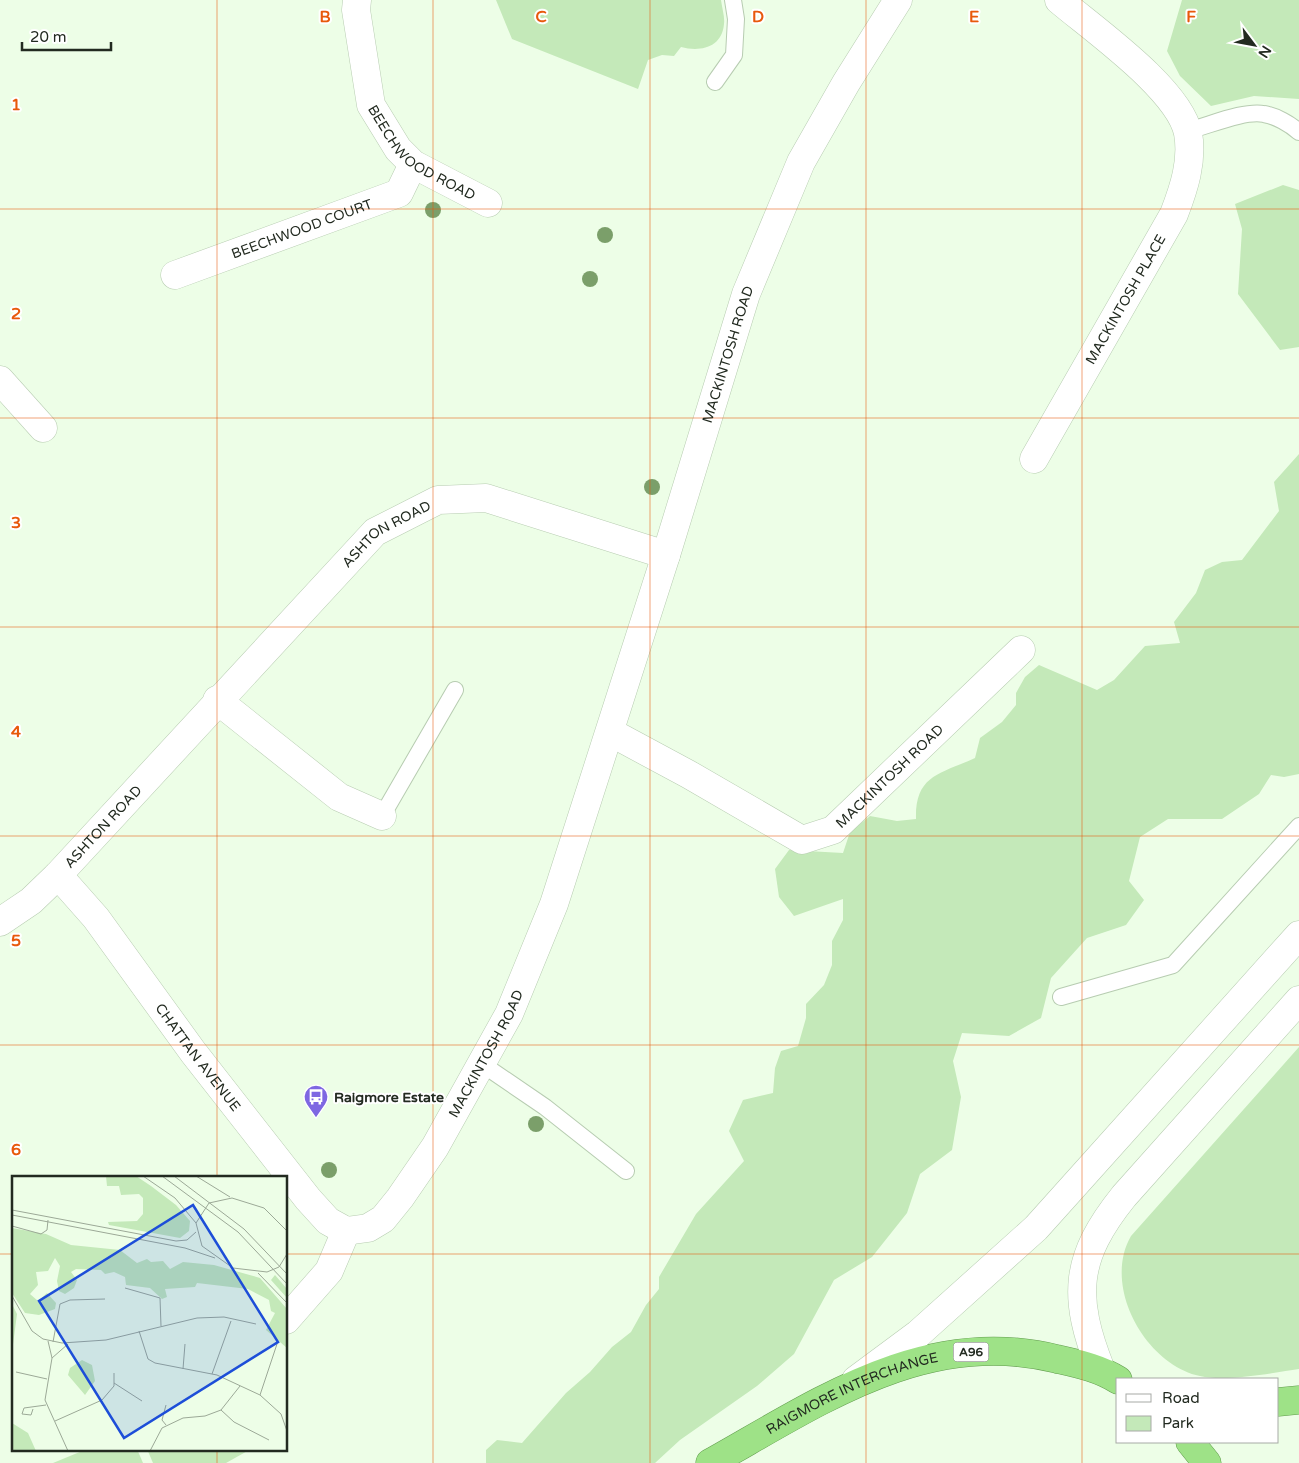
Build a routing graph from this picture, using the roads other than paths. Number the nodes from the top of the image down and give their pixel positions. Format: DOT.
graph roads {
  1 [pos="357,0"];
  2 [pos="733,0"];
  3 [pos="1058,0"];
  4 [pos="888,6"];
  5 [pos="715,82"];
  6 [pos="1188,131"];
  7 [pos="1299,132"];
  8 [pos="413,164"];
  9 [pos="488,203"];
  10 [pos="175,275"];
  11 [pos="0,380"];
  12 [pos="43,428"];
  13 [pos="1034,458"];
  14 [pos="666,555"];
  15 [pos="1021,650"];
  16 [pos="455,690"];
  17 [pos="217,700"];
  18 [pos="610,732"];
  19 [pos="382,816"];
  20 [pos="1299,826"];
  21 [pos="58,875"];
  22 [pos="0,922"];
  23 [pos="1299,935"];
  24 [pos="1060,997"];
  25 [pos="1299,1000"];
  26 [pos="482,1064"];
  27 [pos="626,1171"];
  28 [pos="346,1230"];
  29 [pos="288,1318"];
  30 [pos="1109,1375"];
  31 [pos="845,1388"];
  32 [pos="1299,1400"];
  33 [pos="1279,1402"];
  34 [pos="1191,1443"];
  35 [pos="710,1463"];
  36 [pos="1207,1463"];
  1 -- 8 [label="street, BEECHWOOD ROAD"];
  2 -- 5 [label="lane"];
  3 -- 6 [label="street"];
  4 -- 14 [label="street, MACKINTOSH ROAD"];
  6 -- 7 [label="lane"];
  6 -- 13 [label="street, MACKINTOSH PLACE"];
  8 -- 9 [label="street, BEECHWOOD ROAD"];
  8 -- 10 [label="street, BEECHWOOD COURT"];
  11 -- 12 [label="street"];
  14 -- 17 [label="street, ASHTON ROAD"];
  14 -- 18 [label="street, MACKINTOSH ROAD"];
  15 -- 18 [label="street, MACKINTOSH ROAD"];
  16 -- 19 [label="lane"];
  17 -- 19 [label="street"];
  17 -- 21 [label="street, ASHTON ROAD"];
  18 -- 26 [label="street, MACKINTOSH ROAD"];
  20 -- 24 [label="lane"];
  21 -- 22 [label="street, ASHTON ROAD"];
  21 -- 28 [label="street, CHATTAN AVENUE"];
  23 -- 31 [label="street"];
  25 -- 30 [label="street"];
  26 -- 27 [label="lane"];
  26 -- 28 [label="street, MACKINTOSH ROAD"];
  28 -- 29 [label="street"];
  30 -- 31 [label="highway, RAIGMORE INTERCHANGE / A96"];
  31 -- 35 [label="highway, RAIGMORE INTERCHANGE / A96"];
  32 -- 33 [label="highway"];
  34 -- 36 [label="highway"];
}
